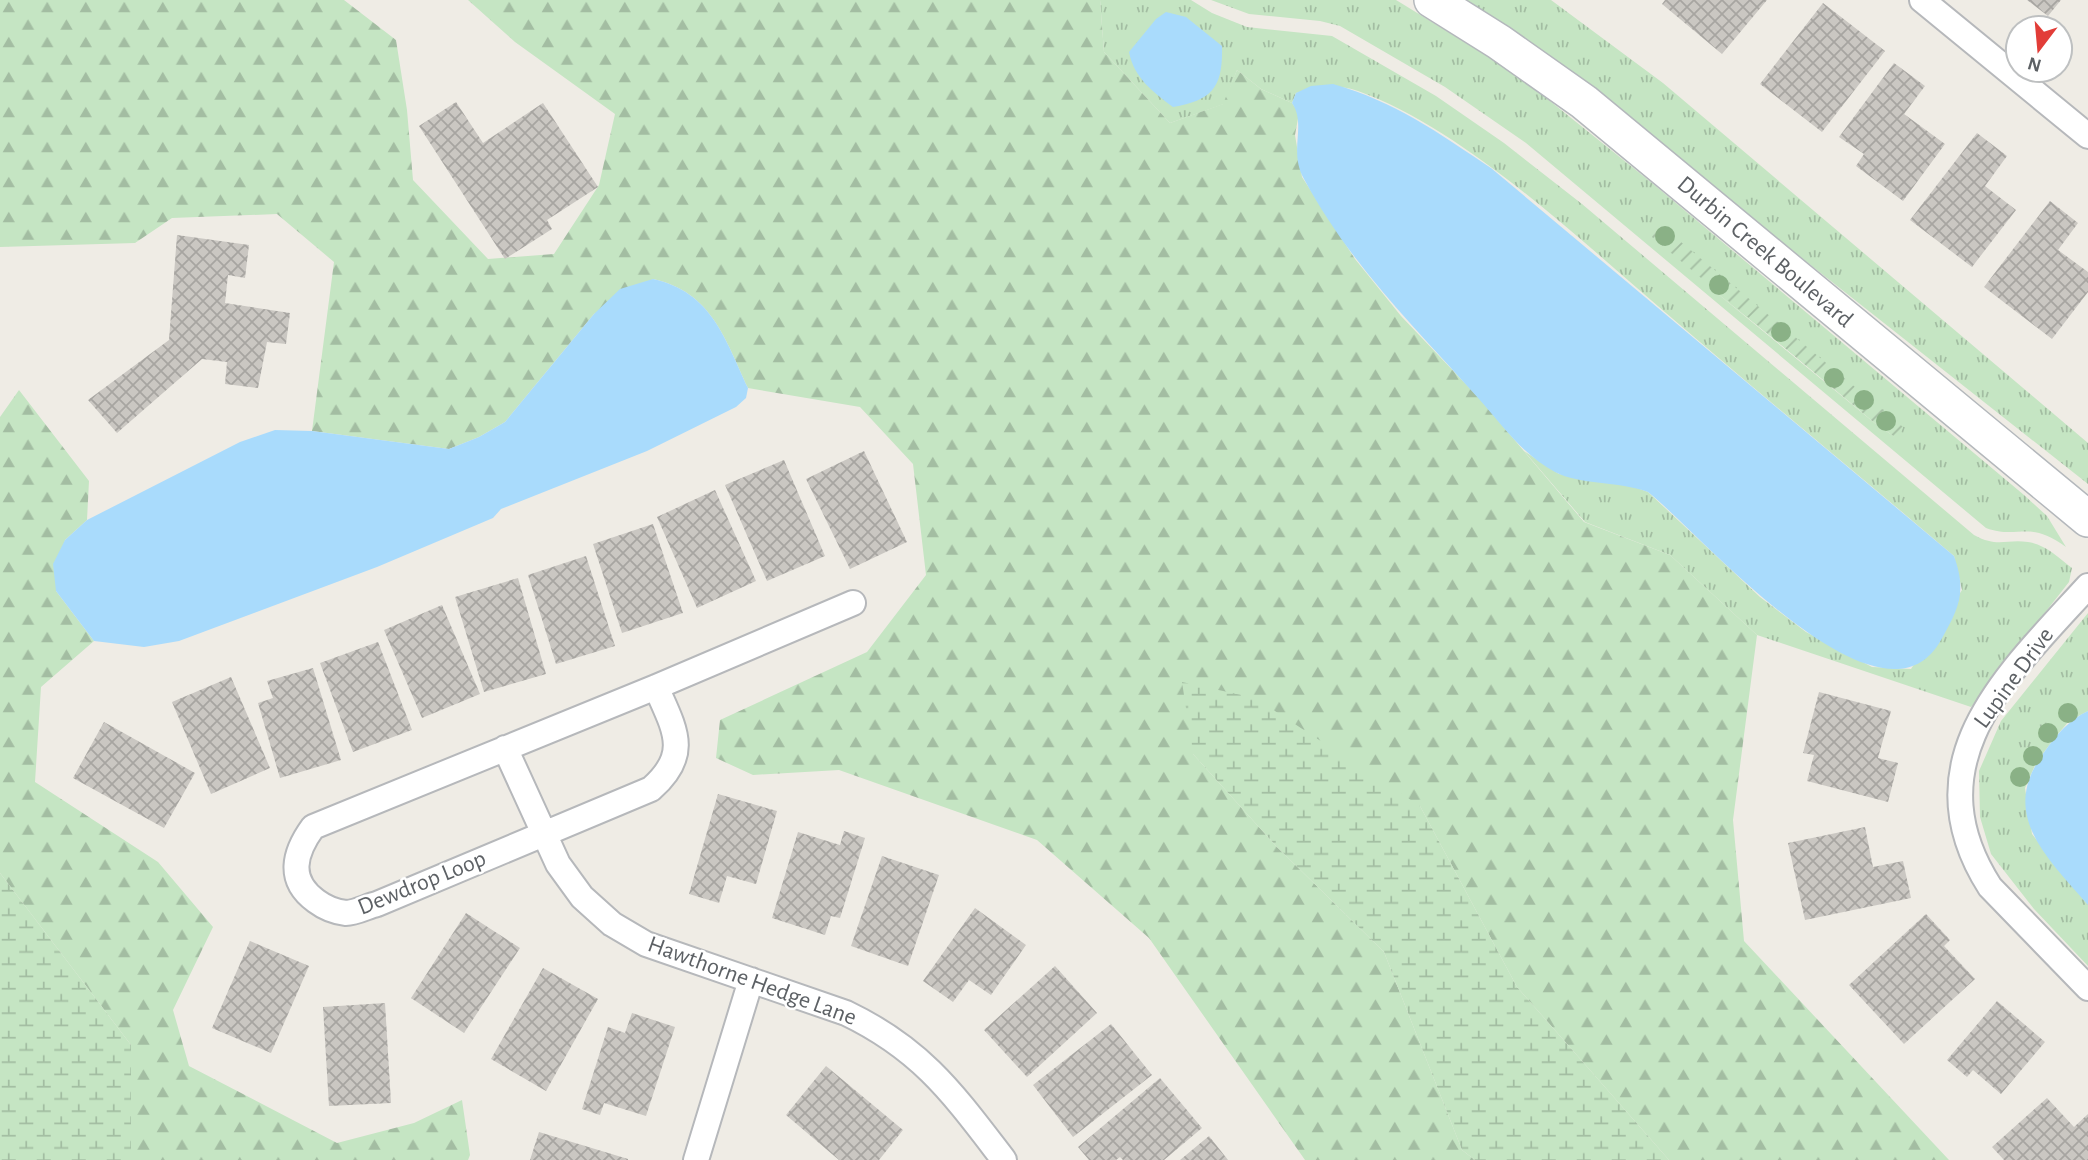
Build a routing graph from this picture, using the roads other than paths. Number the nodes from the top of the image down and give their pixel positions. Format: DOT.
graph roads {
  1 [pos="1432,0"];
  2 [pos="1922,0"];
  3 [pos="2088,136"];
  4 [pos="2088,519"];
  5 [pos="2088,586"];
  6 [pos="853,603"];
  7 [pos="656,687"];
  8 [pos="505,748"];
  9 [pos="544,832"];
  10 [pos="751,980"];
  11 [pos="2088,988"];
  12 [pos="696,1160"];
  13 [pos="1004,1160"];
  1 -- 4 [label="street, Durbin Creek Boulevard"];
  2 -- 3 [label="street"];
  5 -- 11 [label="street, Lupine Drive"];
  6 -- 7 [label="street, Dewdrop Loop"];
  7 -- 8 [label="street, Dewdrop Loop"];
  7 -- 9 [label="street, Dewdrop Loop"];
  8 -- 9 [label="street, Hawthorne Hedge Lane"];
  8 -- 9 [label="street, Dewdrop Loop"];
  9 -- 10 [label="street, Hawthorne Hedge Lane"];
  10 -- 12 [label="street"];
  10 -- 13 [label="street, Hawthorne Hedge Lane"];
}
